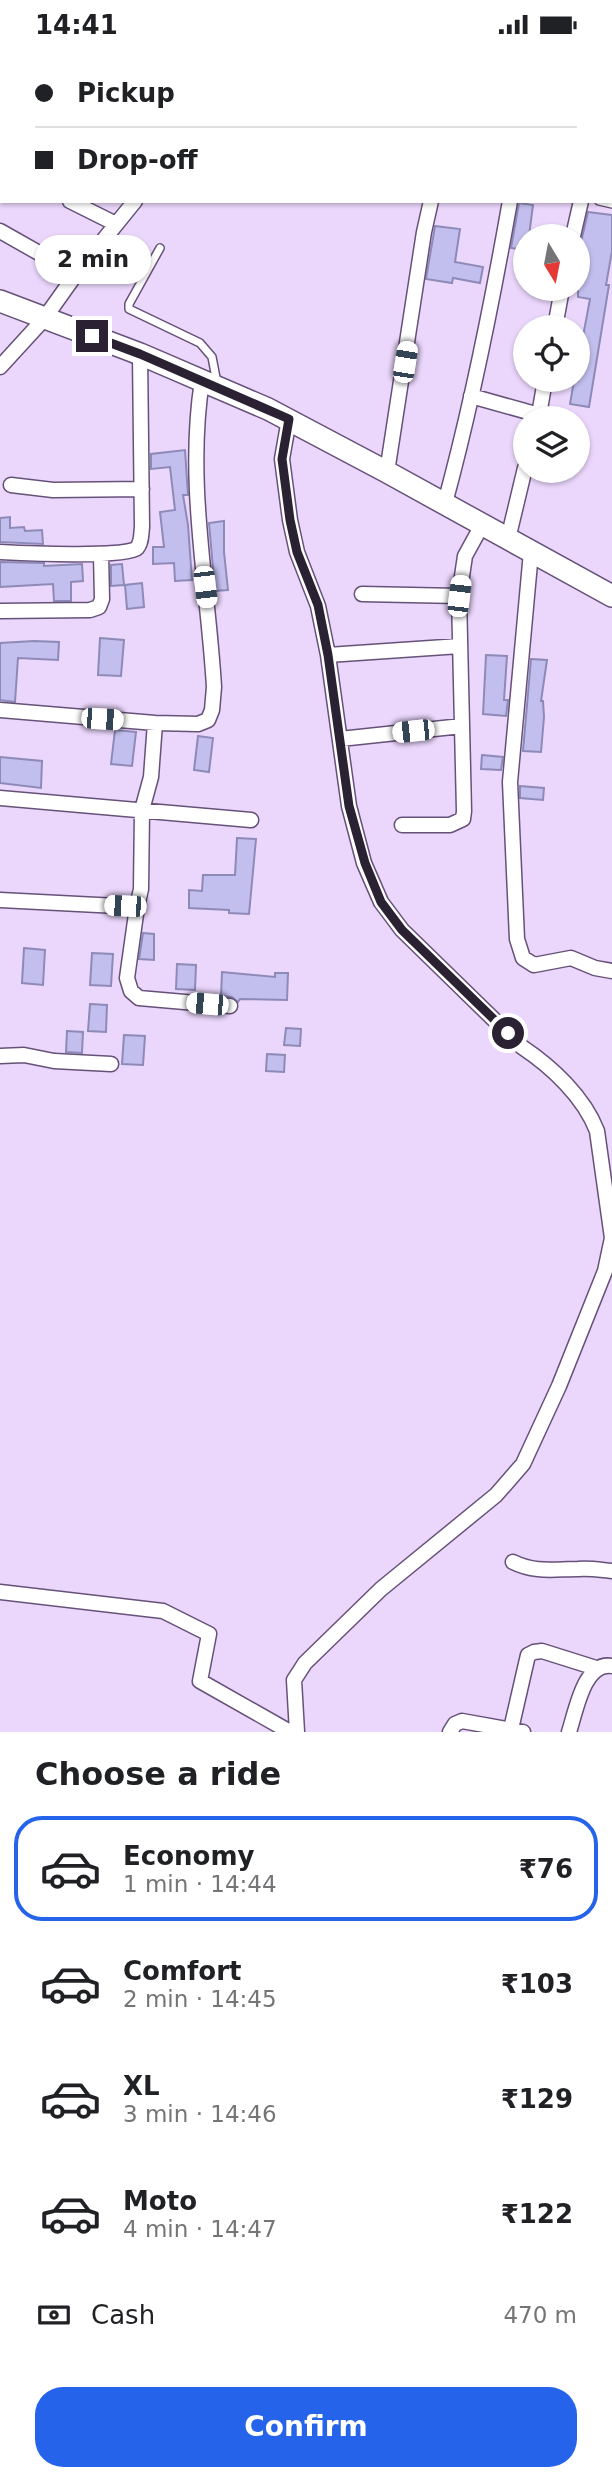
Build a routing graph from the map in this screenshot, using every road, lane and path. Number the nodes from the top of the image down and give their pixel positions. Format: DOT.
graph roads {
  1 [pos="74,203"];
  2 [pos="133,203"];
  3 [pos="431,203"];
  4 [pos="510,203"];
  5 [pos="581,203"];
  6 [pos="116,224"];
  7 [pos="576,224"];
  8 [pos="0,231"];
  9 [pos="160,249"];
  10 [pos="76,274"];
  11 [pos="0,302"];
  12 [pos="44,319"];
  13 [pos="140,354"];
  14 [pos="0,367"];
  15 [pos="210,384"];
  16 [pos="471,396"];
  17 [pos="513,409"];
  18 [pos="289,419"];
  19 [pos="387,471"];
  20 [pos="521,483"];
  21 [pos="11,485"];
  22 [pos="142,489"];
  23 [pos="445,503"];
  24 [pos="482,526"];
  25 [pos="508,539"];
  26 [pos="0,552"];
  27 [pos="531,552"];
  28 [pos="101,554"];
  29 [pos="362,594"];
  30 [pos="459,596"];
  31 [pos="612,596"];
  32 [pos="0,611"];
  33 [pos="460,646"];
  34 [pos="328,655"];
  35 [pos="0,710"];
  36 [pos="155,723"];
  37 [pos="462,726"];
  38 [pos="340,739"];
  39 [pos="0,798"];
  40 [pos="142,810"];
  41 [pos="251,820"];
  42 [pos="402,824"];
  43 [pos="0,900"];
  44 [pos="137,907"];
  45 [pos="612,971"];
  46 [pos="230,1006"];
  47 [pos="0,1056"];
  48 [pos="111,1064"];
  49 [pos="605,1136"];
  50 [pos="513,1562"];
  51 [pos="612,1571"];
  52 [pos="0,1592"];
  53 [pos="612,1666"];
  54 [pos="596,1668"];
  55 [pos="517,1730"];
  56 [pos="292,1732"];
  57 [pos="450,1732"];
  58 [pos="569,1732"];
  1 -- 6 [label="street"];
  2 -- 6 [label="street"];
  3 -- 19 [label="street"];
  4 -- 16 [label="street"];
  5 -- 7 [label="street"];
  6 -- 10 [label="street"];
  8 -- 10 [label="street"];
  9 -- 15 [label="lane"];
  10 -- 12 [label="street"];
  11 -- 12 [label="main road"];
  12 -- 13 [label="main road"];
  12 -- 14 [label="street"];
  13 -- 15 [label="main road"];
  13 -- 22 [label="street"];
  15 -- 18 [label="main road"];
  15 -- 36 [label="street"];
  16 -- 17 [label="street"];
  16 -- 23 [label="street"];
  18 -- 19 [label="main road"];
  18 -- 34 [label="street"];
  19 -- 23 [label="main road"];
  20 -- 25 [label="street"];
  21 -- 22 [label="street"];
  22 -- 28 [label="street"];
  23 -- 24 [label="main road"];
  24 -- 25 [label="main road"];
  24 -- 30 [label="street"];
  25 -- 27 [label="main road"];
  26 -- 28 [label="street"];
  27 -- 31 [label="main road"];
  27 -- 45 [label="street"];
  28 -- 32 [label="street"];
  29 -- 30 [label="street"];
  30 -- 33 [label="street"];
  33 -- 34 [label="street"];
  33 -- 37 [label="street"];
  34 -- 38 [label="street"];
  35 -- 36 [label="street"];
  36 -- 40 [label="street"];
  37 -- 38 [label="street"];
  37 -- 42 [label="street"];
  38 -- 49 [label="street"];
  39 -- 40 [label="street"];
  40 -- 41 [label="street"];
  40 -- 44 [label="street"];
  43 -- 44 [label="street"];
  44 -- 46 [label="street"];
  47 -- 48 [label="street"];
  49 -- 56 [label="street"];
  50 -- 51 [label="street"];
  52 -- 56 [label="street"];
  53 -- 54 [label="street"];
  54 -- 55 [label="street"];
  54 -- 58 [label="street"];
  55 -- 57 [label="street"];
}
